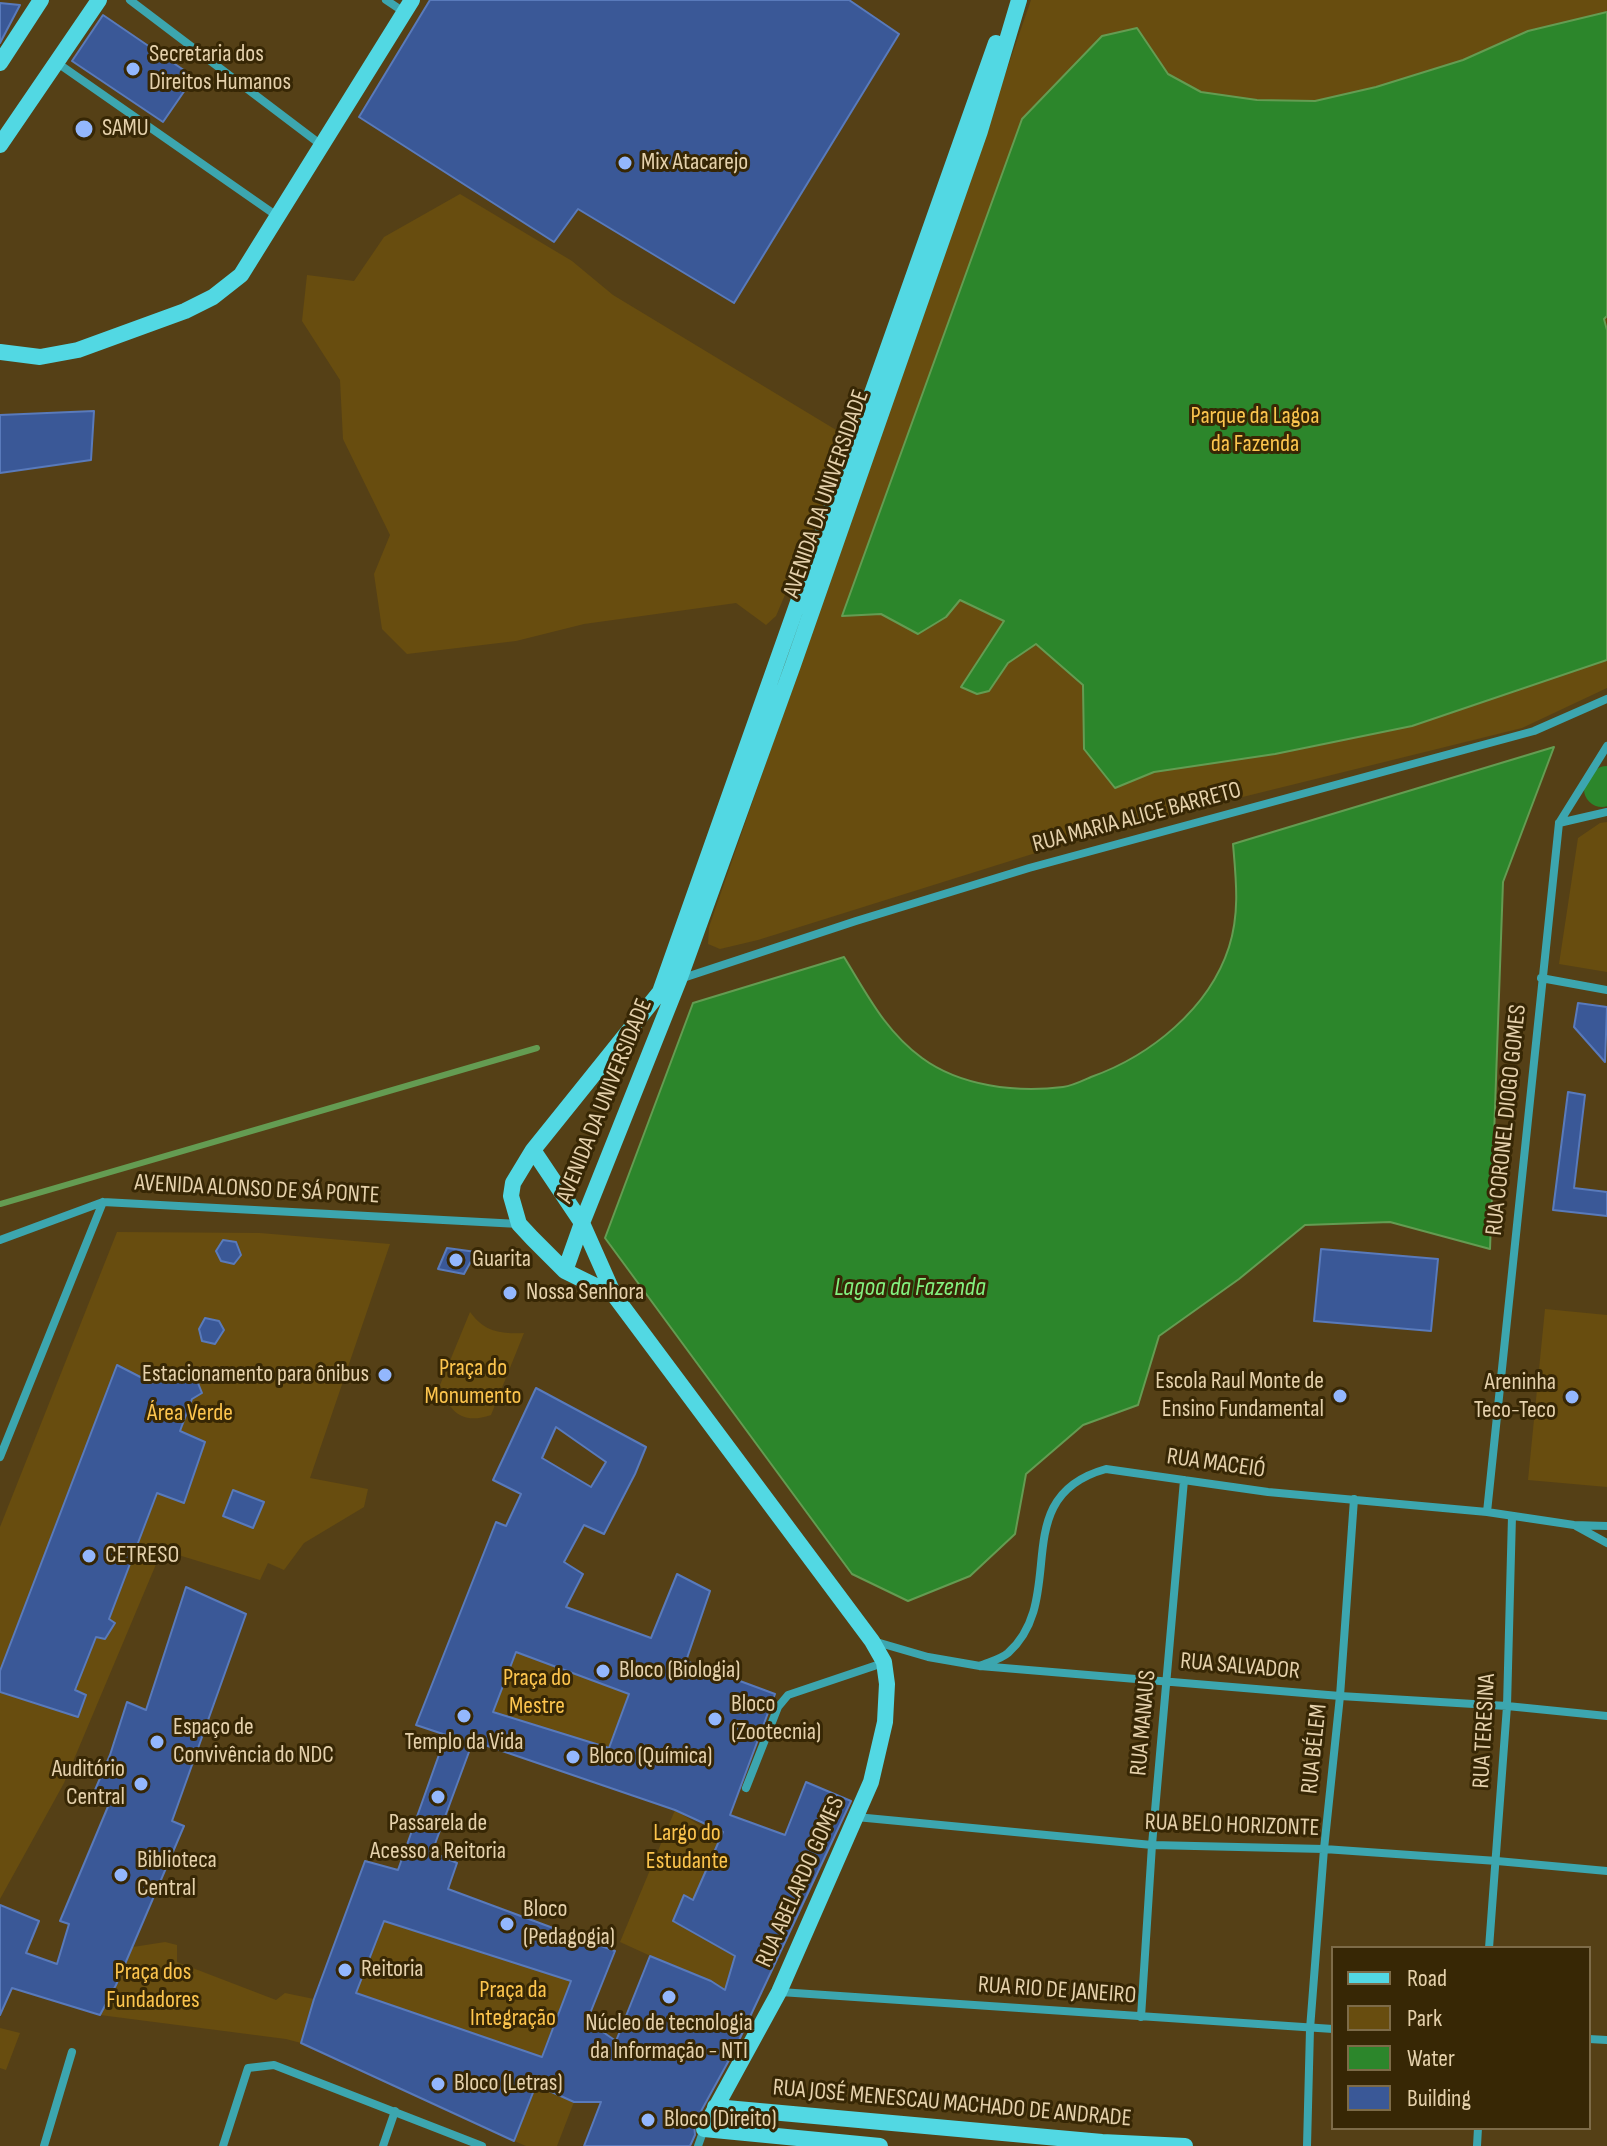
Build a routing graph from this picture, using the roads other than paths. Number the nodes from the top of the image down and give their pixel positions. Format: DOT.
graph roads {
  1 [pos="41,0"];
  2 [pos="99,0"];
  3 [pos="130,0"];
  4 [pos="386,0"];
  5 [pos="1011,0"];
  6 [pos="1019,0"];
  7 [pos="408,6"];
  8 [pos="56,62"];
  9 [pos="0,63"];
  10 [pos="320,144"];
  11 [pos="0,145"];
  12 [pos="278,216"];
  13 [pos="0,352"];
  14 [pos="1607,699"];
  15 [pos="1607,746"];
  16 [pos="1607,812"];
  17 [pos="1559,823"];
  18 [pos="1541,978"];
  19 [pos="679,980"];
  20 [pos="1607,990"];
  21 [pos="533,1150"];
  22 [pos="103,1202"];
  23 [pos="582,1223"];
  24 [pos="519,1224"];
  25 [pos="0,1240"];
  26 [pos="565,1271"];
  27 [pos="614,1295"];
  28 [pos="0,1457"];
  29 [pos="1184,1480"];
  30 [pos="1354,1499"];
  31 [pos="1487,1512"];
  32 [pos="1512,1516"];
  33 [pos="1574,1525"];
  34 [pos="1607,1526"];
  35 [pos="1607,1543"];
  36 [pos="872,1641"];
  37 [pos="884,1662"];
  38 [pos="980,1666"];
  39 [pos="1168,1681"];
  40 [pos="1340,1696"];
  41 [pos="1507,1706"];
  42 [pos="1607,1716"];
  43 [pos="746,1788"];
  44 [pos="856,1817"];
  45 [pos="1152,1845"];
  46 [pos="1324,1849"];
  47 [pos="1497,1861"];
  48 [pos="1607,1871"];
  49 [pos="1489,1946"];
  50 [pos="779,1992"];
  51 [pos="1141,2017"];
  52 [pos="1310,2029"];
  53 [pos="1331,2029"];
  54 [pos="72,2052"];
  55 [pos="715,2107"];
  56 [pos="395,2111"];
  57 [pos="825,2117"];
  58 [pos="704,2129"];
  59 [pos="825,2143"];
  60 [pos="44,2146"];
  61 [pos="223,2146"];
  62 [pos="383,2146"];
  63 [pos="482,2146"];
  64 [pos="698,2146"];
  65 [pos="880,2146"];
  66 [pos="1185,2146"];
  67 [pos="1307,2146"];
  1 -- 9 [label="main road"];
  2 -- 8 [label="main road"];
  3 -- 10 [label="street"];
  4 -- 7 [label="street"];
  5 -- 21 [label="main road, AVENIDA DA UNIVERSIDADE"];
  6 -- 19 [label="main road, AVENIDA DA UNIVERSIDADE"];
  7 -- 10 [label="main road"];
  8 -- 11 [label="main road"];
  8 -- 12 [label="street"];
  10 -- 12 [label="main road"];
  12 -- 13 [label="main road"];
  14 -- 19 [label="street, RUA MARIA ALICE BARRETO"];
  15 -- 17 [label="street, RUA CORONEL DIOGO GOMES"];
  16 -- 17 [label="street"];
  17 -- 18 [label="street, RUA CORONEL DIOGO GOMES"];
  18 -- 20 [label="street"];
  18 -- 31 [label="street, RUA CORONEL DIOGO GOMES"];
  19 -- 23 [label="main road, AVENIDA DA UNIVERSIDADE"];
  21 -- 23 [label="main road"];
  21 -- 24 [label="main road, AVENIDA DA UNIVERSIDADE"];
  22 -- 24 [label="street, AVENIDA ALONSO DE SÁ PONTE"];
  22 -- 25 [label="street, AVENIDA ALONSO DE SÁ PONTE"];
  22 -- 28 [label="street"];
  23 -- 26 [label="main road"];
  23 -- 27 [label="main road, AVENIDA DA UNIVERSIDADE"];
  24 -- 26 [label="main road"];
  26 -- 27 [label="main road"];
  27 -- 36 [label="main road, RUA ABELARDO GOMES"];
  29 -- 30 [label="street, RUA MACEIÓ"];
  29 -- 38 [label="street, RUA MACEIÓ"];
  29 -- 39 [label="street, RUA MANAUS"];
  30 -- 31 [label="street, RUA MACEIÓ"];
  30 -- 40 [label="street, RUA BÉLEM"];
  31 -- 32 [label="street, RUA MACEIÓ"];
  32 -- 33 [label="street, RUA MACEIÓ"];
  32 -- 41 [label="street, RUA TERESINA"];
  33 -- 34 [label="street, RUA MACEIÓ"];
  33 -- 35 [label="street, RUA MACEIÓ"];
  36 -- 37 [label="main road, RUA ABELARDO GOMES"];
  36 -- 38 [label="street, RUA SALVADOR"];
  37 -- 43 [label="street"];
  37 -- 44 [label="main road, RUA ABELARDO GOMES"];
  38 -- 39 [label="street, RUA SALVADOR"];
  39 -- 40 [label="street, RUA SALVADOR"];
  39 -- 45 [label="street, RUA MANAUS"];
  40 -- 41 [label="street, RUA SALVADOR"];
  40 -- 46 [label="street, RUA BÉLEM"];
  41 -- 42 [label="street, RUA SALVADOR"];
  41 -- 47 [label="street, RUA TERESINA"];
  44 -- 45 [label="street, RUA BELO HORIZONTE"];
  44 -- 50 [label="main road, RUA ABELARDO GOMES"];
  45 -- 46 [label="street, RUA BELO HORIZONTE"];
  45 -- 51 [label="street, RUA MANAUS"];
  46 -- 47 [label="street, RUA BELO HORIZONTE"];
  46 -- 52 [label="street, RUA BÉLEM"];
  47 -- 48 [label="street, RUA BELO HORIZONTE"];
  47 -- 49 [label="street, RUA TERESINA"];
  50 -- 51 [label="street, RUA RIO DE JANEIRO"];
  50 -- 55 [label="main road, RUA ABELARDO GOMES"];
  51 -- 52 [label="street, RUA RIO DE JANEIRO"];
  52 -- 53 [label="street, RUA RIO DE JANEIRO"];
  52 -- 67 [label="street, RUA BÉLEM"];
  54 -- 60 [label="street"];
  55 -- 57 [label="main road, RUA JOSÉ MENESCAU MACHADO DE ANDRADE"];
  55 -- 58 [label="main road, RUA ABELARDO GOMES"];
  56 -- 61 [label="street"];
  56 -- 62 [label="street"];
  56 -- 63 [label="street"];
  57 -- 59 [label="street"];
  57 -- 66 [label="main road, RUA JOSÉ MENESCAU MACHADO DE ANDRADE"];
  58 -- 59 [label="main road, RUA JOSÉ MENESCAU MACHADO DE ANDRADE"];
  58 -- 64 [label="street"];
  59 -- 65 [label="main road, RUA JOSÉ MENESCAU MACHADO DE ANDRADE"];
}
